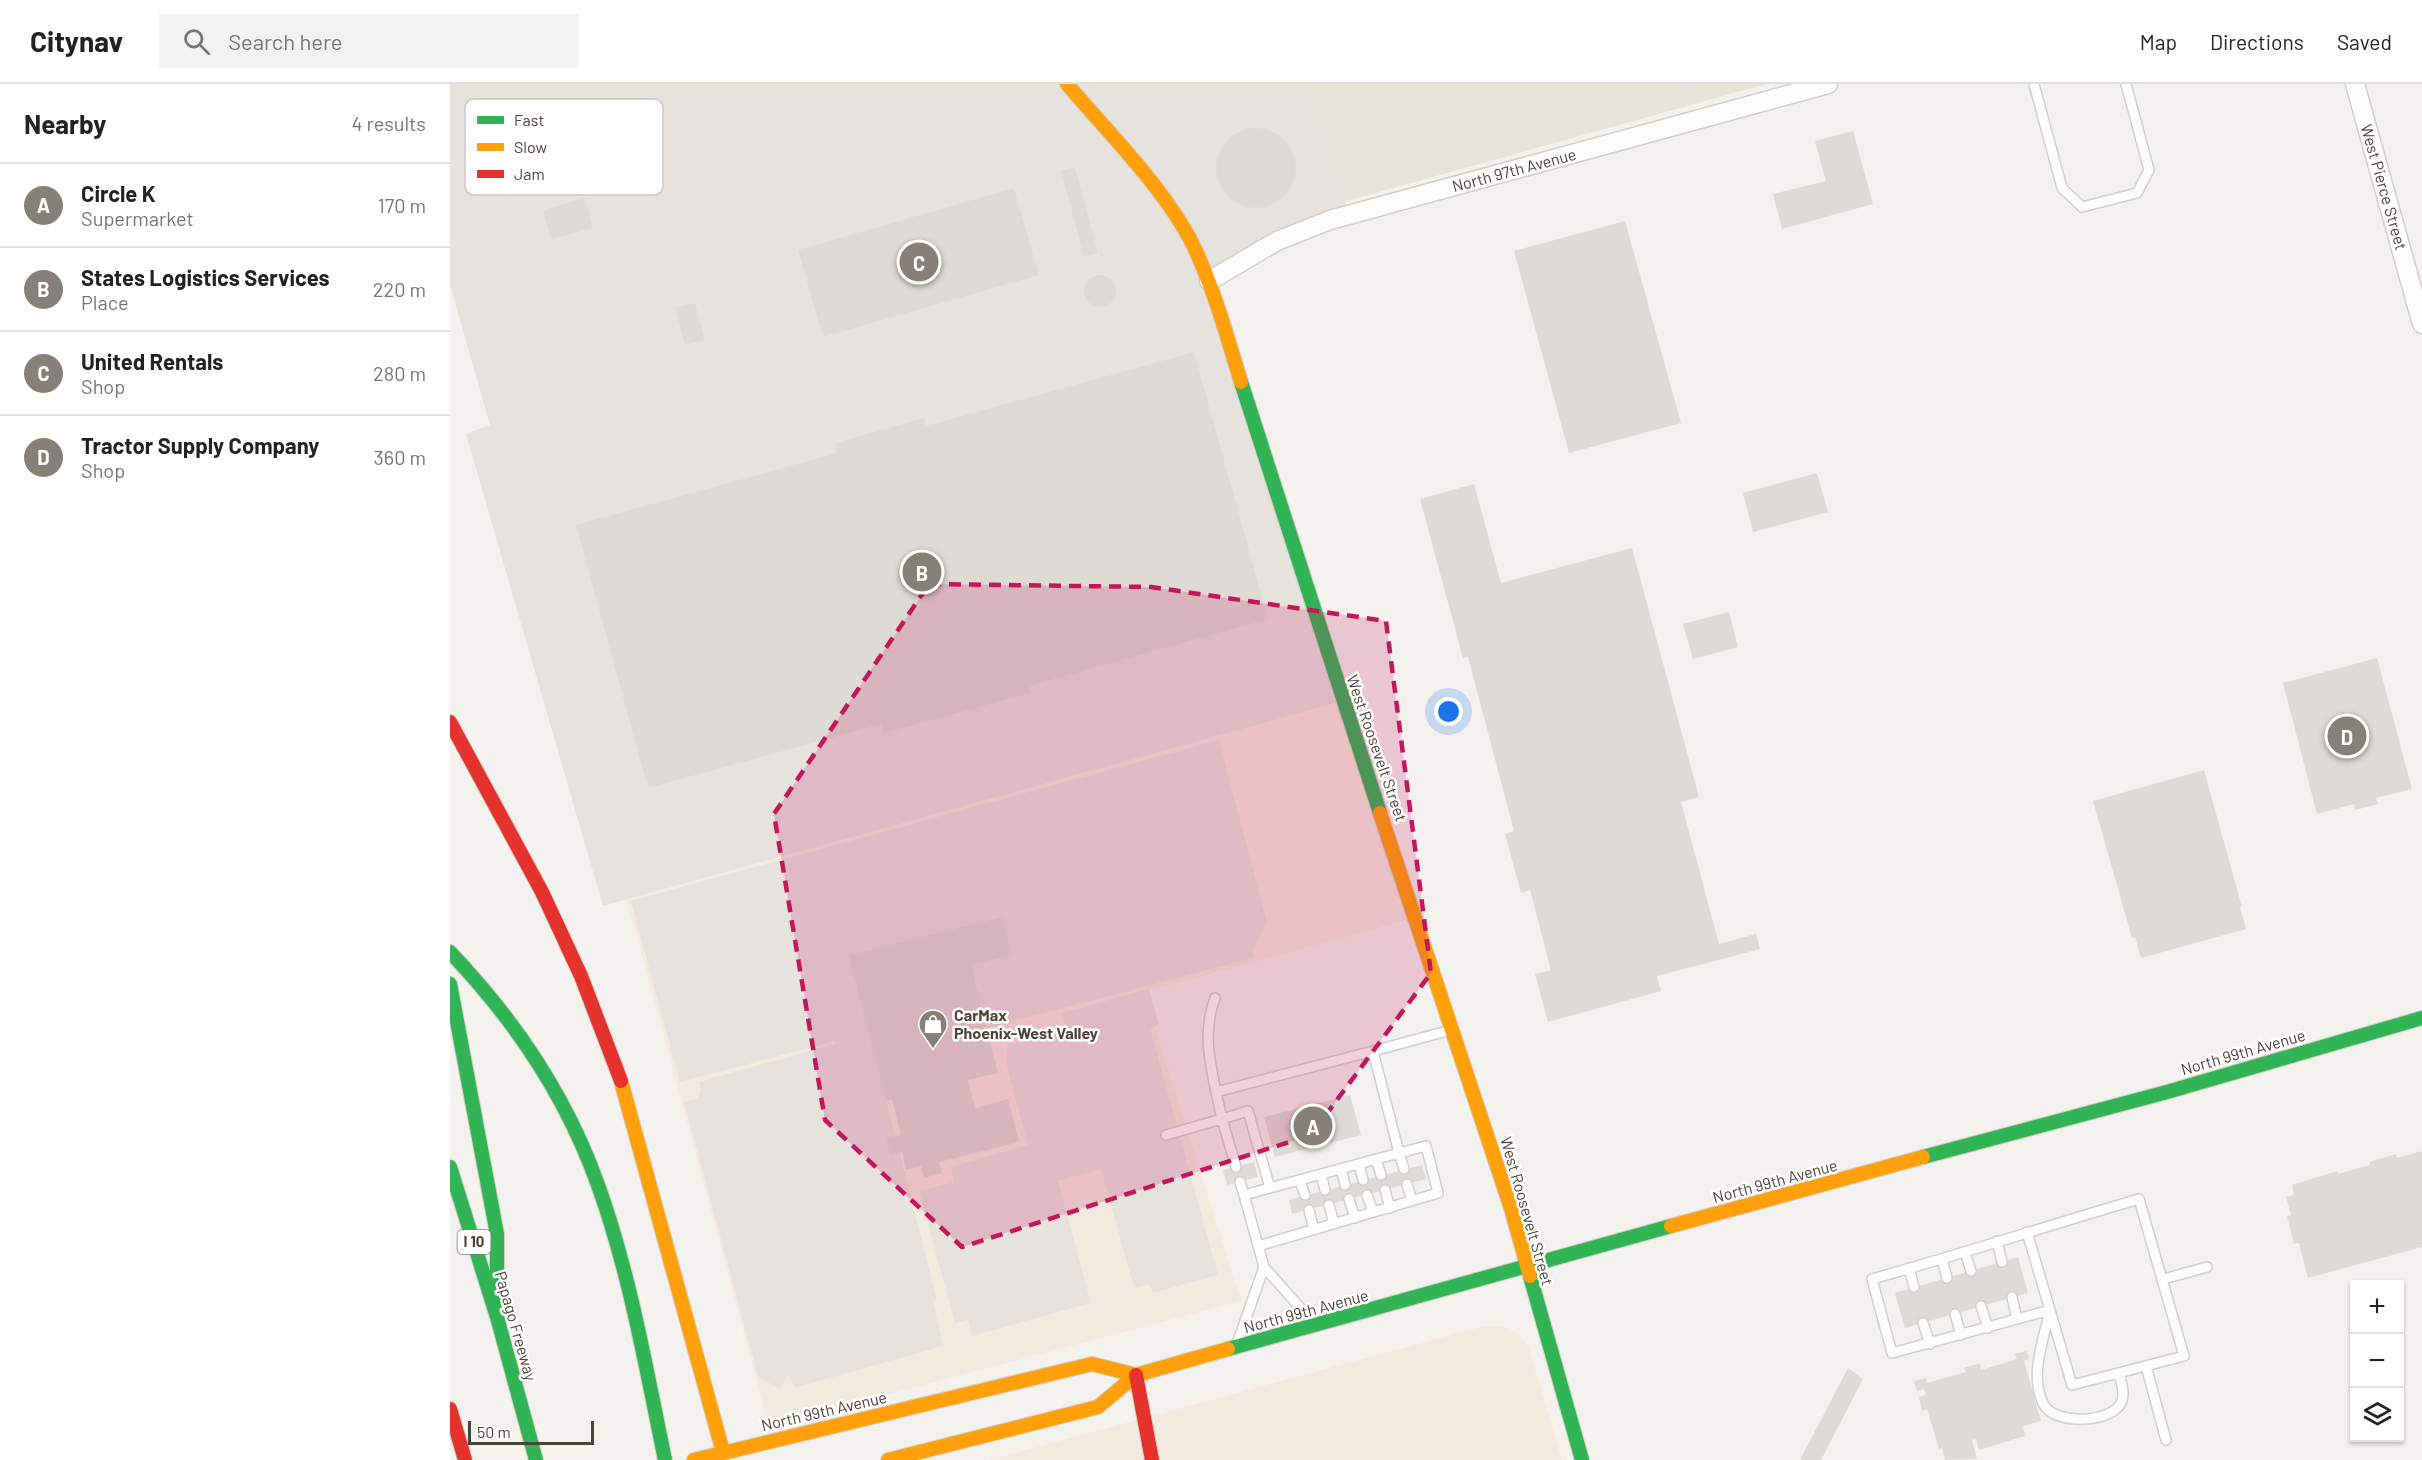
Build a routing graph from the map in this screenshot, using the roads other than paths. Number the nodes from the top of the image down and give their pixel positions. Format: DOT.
graph roads {
  1 [pos="1067,84"];
  2 [pos="1828,84"];
  3 [pos="2034,84"];
  4 [pos="2126,84"];
  5 [pos="2355,84"];
  6 [pos="1802,86"];
  7 [pos="1209,281"];
  8 [pos="2422,324"];
  9 [pos="450,722"];
  10 [pos="450,952"];
  11 [pos="450,984"];
  12 [pos="1215,998"];
  13 [pos="2422,1018"];
  14 [pos="1454,1029"];
  15 [pos="1372,1051"];
  16 [pos="1215,1092"];
  17 [pos="1222,1119"];
  18 [pos="1166,1135"];
  19 [pos="1399,1153"];
  20 [pos="1376,1159"];
  21 [pos="1359,1164"];
  22 [pos="450,1167"];
  23 [pos="1236,1167"];
  24 [pos="1341,1169"];
  25 [pos="1404,1169"];
  26 [pos="1321,1175"];
  27 [pos="1381,1175"];
  28 [pos="1300,1180"];
  29 [pos="1363,1180"];
  30 [pos="1240,1182"];
  31 [pos="1407,1184"];
  32 [pos="1346,1185"];
  33 [pos="1270,1188"];
  34 [pos="1325,1190"];
  35 [pos="1385,1190"];
  36 [pos="1305,1195"];
  37 [pos="1367,1195"];
  38 [pos="1244,1196"];
  39 [pos="1349,1200"];
  40 [pos="1412,1201"];
  41 [pos="1329,1205"];
  42 [pos="1390,1208"];
  43 [pos="1309,1210"];
  44 [pos="1373,1212"];
  45 [pos="1355,1218"];
  46 [pos="1334,1224"];
  47 [pos="1314,1230"];
  48 [pos="2027,1232"];
  49 [pos="1997,1241"];
  50 [pos="1258,1246"];
  51 [pos="1965,1251"];
  52 [pos="1942,1259"];
  53 [pos="2002,1262"];
  54 [pos="1527,1266"];
  55 [pos="1264,1267"];
  56 [pos="2207,1267"];
  57 [pos="1909,1269"];
  58 [pos="1971,1271"];
  59 [pos="1947,1278"];
  60 [pos="2164,1279"];
  61 [pos="1914,1287"];
  62 [pos="2012,1297"];
  63 [pos="1981,1306"];
  64 [pos="2050,1310"];
  65 [pos="1955,1314"];
  66 [pos="497,1317"];
  67 [pos="2017,1319"];
  68 [pos="1923,1323"];
  69 [pos="1316,1325"];
  70 [pos="1988,1328"];
  71 [pos="1961,1335"];
  72 [pos="1930,1344"];
  73 [pos="1236,1347"];
  74 [pos="2146,1366"];
  75 [pos="2119,1373"];
  76 [pos="1136,1375"];
  77 [pos="450,1409"];
  78 [pos="2166,1440"];
  79 [pos="724,1456"];
  80 [pos="465,1460"];
  81 [pos="536,1460"];
  82 [pos="665,1460"];
  83 [pos="694,1460"];
  84 [pos="888,1460"];
  85 [pos="1152,1460"];
  86 [pos="1582,1460"];
  1 -- 7 [label="main road, West Roosevelt Street"];
  2 -- 6 [label="street, North 97th Avenue"];
  3 -- 4 [label="lane"];
  5 -- 8 [label="street, West Pierce Street"];
  6 -- 7 [label="street, North 97th Avenue"];
  7 -- 14 [label="main road, West Roosevelt Street"];
  9 -- 79 [label="main road"];
  10 -- 82 [label="main road"];
  11 -- 66 [label="main road"];
  12 -- 16 [label="lane"];
  13 -- 54 [label="main road, North 99th Avenue"];
  14 -- 15 [label="lane"];
  14 -- 54 [label="main road, West Roosevelt Street"];
  15 -- 16 [label="lane"];
  15 -- 19 [label="lane"];
  16 -- 17 [label="lane"];
  17 -- 18 [label="lane"];
  17 -- 23 [label="lane"];
  17 -- 33 [label="lane"];
  19 -- 20 [label="lane"];
  19 -- 25 [label="lane"];
  19 -- 40 [label="lane"];
  20 -- 21 [label="lane"];
  20 -- 27 [label="lane"];
  21 -- 24 [label="lane"];
  21 -- 29 [label="lane"];
  22 -- 66 [label="main road, Papago Freeway / I 10"];
  24 -- 26 [label="lane"];
  24 -- 32 [label="lane"];
  26 -- 28 [label="lane"];
  26 -- 34 [label="lane"];
  28 -- 33 [label="lane"];
  28 -- 36 [label="lane"];
  30 -- 38 [label="lane"];
  31 -- 40 [label="lane"];
  33 -- 38 [label="lane"];
  35 -- 42 [label="lane"];
  37 -- 44 [label="lane"];
  38 -- 50 [label="lane"];
  39 -- 45 [label="lane"];
  40 -- 42 [label="lane"];
  41 -- 46 [label="lane"];
  42 -- 44 [label="lane"];
  43 -- 47 [label="lane"];
  44 -- 45 [label="lane"];
  45 -- 46 [label="lane"];
  46 -- 47 [label="lane"];
  47 -- 50 [label="lane"];
  48 -- 49 [label="lane"];
  48 -- 60 [label="lane"];
  48 -- 64 [label="lane"];
  49 -- 51 [label="lane"];
  49 -- 53 [label="lane"];
  50 -- 55 [label="lane"];
  51 -- 52 [label="lane"];
  51 -- 58 [label="lane"];
  52 -- 57 [label="lane"];
  52 -- 59 [label="lane"];
  54 -- 69 [label="main road, North 99th Avenue"];
  54 -- 86 [label="main road, West Roosevelt Street"];
  55 -- 69 [label="lane"];
  55 -- 73 [label="lane"];
  56 -- 60 [label="lane"];
  57 -- 61 [label="lane"];
  57 -- 72 [label="lane"];
  60 -- 74 [label="lane"];
  62 -- 67 [label="lane"];
  63 -- 70 [label="lane"];
  64 -- 67 [label="lane"];
  64 -- 75 [label="lane"];
  64 -- 75 [label="lane"];
  65 -- 71 [label="lane"];
  66 -- 81 [label="main road, Papago Freeway / I 10"];
  67 -- 70 [label="lane"];
  68 -- 72 [label="lane"];
  69 -- 73 [label="main road, North 99th Avenue"];
  70 -- 71 [label="lane"];
  71 -- 72 [label="lane"];
  73 -- 76 [label="main road, North 99th Avenue"];
  74 -- 75 [label="lane"];
  74 -- 78 [label="lane"];
  76 -- 79 [label="main road, North 99th Avenue"];
  76 -- 84 [label="main road, North 99th Avenue"];
  76 -- 85 [label="main road"];
  77 -- 80 [label="main road"];
  79 -- 83 [label="main road, North 99th Avenue"];
}
